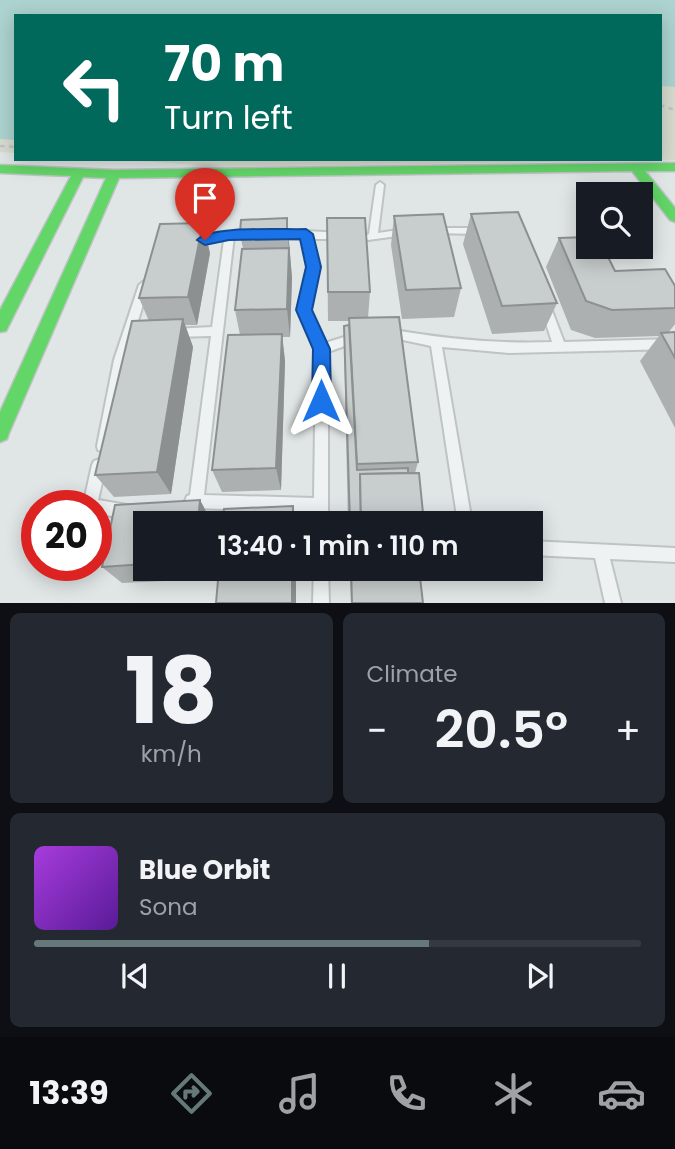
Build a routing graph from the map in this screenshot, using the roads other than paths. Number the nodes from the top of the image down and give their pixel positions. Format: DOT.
graph roads {
  1 [pos="0,163"];
  2 [pos="635,167"];
  3 [pos="675,167"];
  4 [pos="0,169"];
  5 [pos="62,171"];
  6 [pos="79,172"];
  7 [pos="114,174"];
  8 [pos="647,182"];
  9 [pos="653,182"];
  10 [pos="675,182"];
  11 [pos="576,183"];
  12 [pos="380,185"];
  13 [pos="62,189"];
  14 [pos="105,189"];
  15 [pos="653,190"];
  16 [pos="675,217"];
  17 [pos="416,231"];
  18 [pos="429,231"];
  19 [pos="485,232"];
  20 [pos="306,234"];
  21 [pos="267,235"];
  22 [pos="373,237"];
  23 [pos="180,244"];
  24 [pos="148,272"];
  25 [pos="541,293"];
  26 [pos="0,326"];
  27 [pos="215,331"];
  28 [pos="165,333"];
  29 [pos="436,342"];
  30 [pos="675,344"];
  31 [pos="559,345"];
  32 [pos="322,349"];
  33 [pos="0,433"];
  34 [pos="94,490"];
  35 [pos="196,501"];
  36 [pos="171,505"];
  37 [pos="321,505"];
  38 [pos="147,508"];
  39 [pos="112,510"];
  40 [pos="321,511"];
  41 [pos="463,511"];
  42 [pos="543,549"];
  43 [pos="601,551"];
  44 [pos="675,555"];
  45 [pos="321,581"];
  46 [pos="321,603"];
  47 [pos="614,603"];
  1 -- 5 [label="main road"];
  2 -- 3 [label="main road"];
  2 -- 7 [label="main road"];
  2 -- 8 [label="main road"];
  4 -- 5 [label="main road"];
  5 -- 6 [label="main road"];
  6 -- 7 [label="main road"];
  6 -- 13 [label="main road"];
  7 -- 14 [label="main road"];
  9 -- 10 [label="main road"];
  11 -- 12 [label="main road"];
  12 -- 14 [label="main road"];
  12 -- 22 [label="lane"];
  13 -- 14 [label="main road"];
  13 -- 26 [label="main road"];
  14 -- 33 [label="main road"];
  15 -- 16 [label="main road"];
  17 -- 22 [label="lane"];
  18 -- 19 [label="lane"];
  20 -- 21 [label="lane"];
  20 -- 22 [label="lane"];
  20 -- 32 [label="lane"];
  23 -- 27 [label="lane"];
  24 -- 34 [label="lane"];
  25 -- 31 [label="lane"];
  27 -- 28 [label="lane"];
  27 -- 35 [label="lane"];
  29 -- 31 [label="lane"];
  29 -- 32 [label="lane"];
  29 -- 41 [label="lane"];
  30 -- 31 [label="lane"];
  32 -- 37 [label="lane"];
  35 -- 36 [label="lane"];
  35 -- 37 [label="lane"];
  37 -- 40 [label="lane"];
  38 -- 39 [label="lane"];
  42 -- 43 [label="lane"];
  43 -- 44 [label="lane"];
  43 -- 47 [label="lane"];
  45 -- 46 [label="lane"];
}
